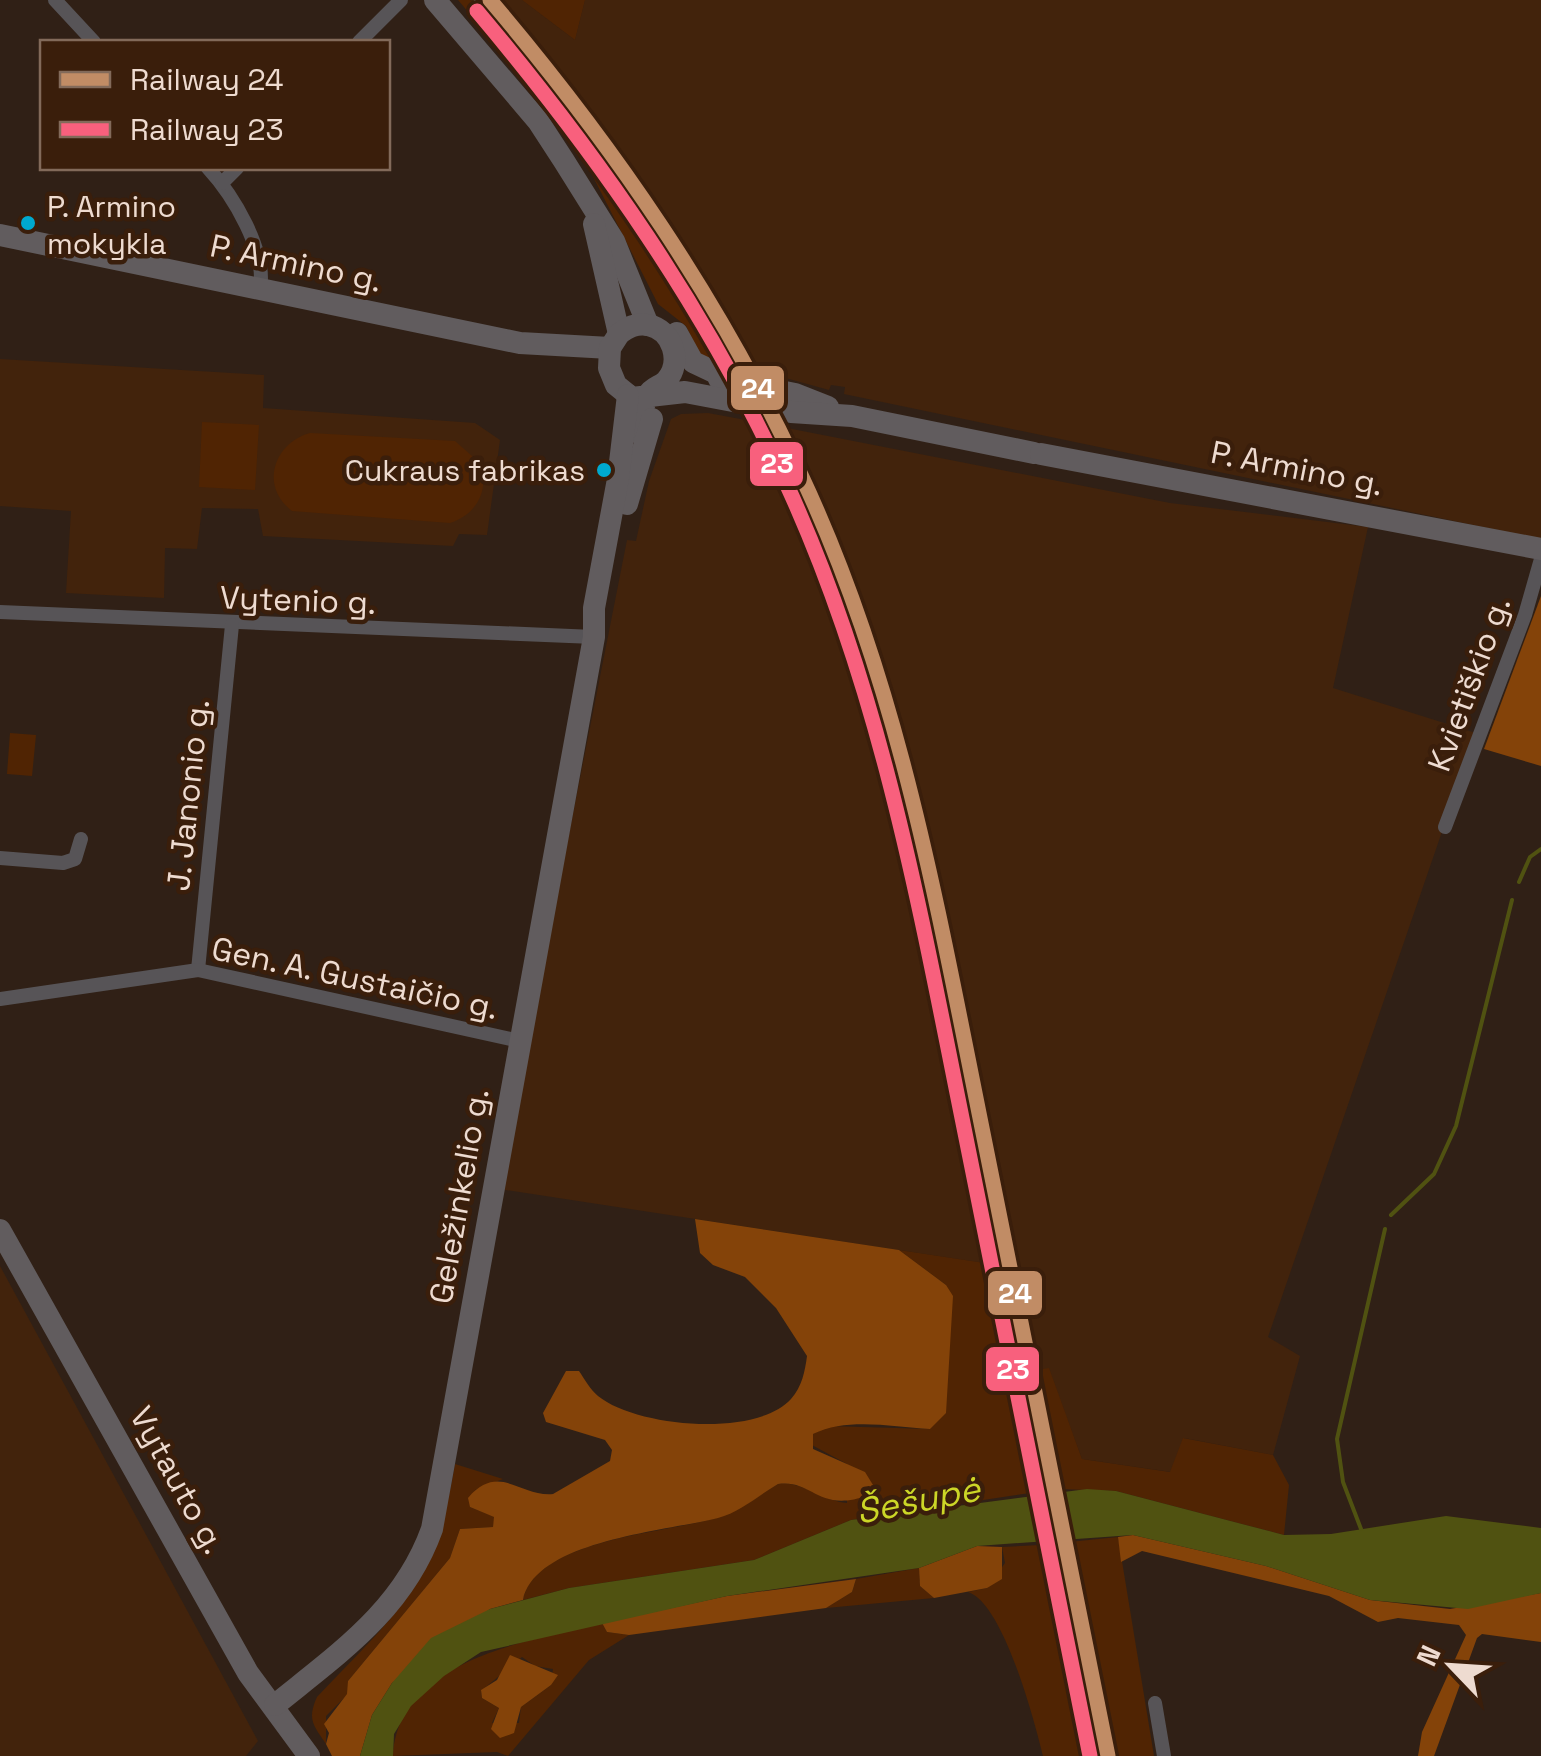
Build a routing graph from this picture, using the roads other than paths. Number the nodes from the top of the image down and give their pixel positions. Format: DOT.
graph roads {
  1 [pos="55,0"];
  2 [pos="401,0"];
  3 [pos="435,0"];
  4 [pos="92,40"];
  5 [pos="362,40"];
  6 [pos="210,170"];
  7 [pos="235,170"];
  8 [pos="222,183"];
  9 [pos="0,235"];
  10 [pos="607,242"];
  11 [pos="260,289"];
  12 [pos="623,346"];
  13 [pos="654,387"];
  14 [pos="729,390"];
  15 [pos="1541,550"];
  16 [pos="1541,559"];
  17 [pos="0,612"];
  18 [pos="232,625"];
  19 [pos="594,638"];
  20 [pos="1446,827"];
  21 [pos="81,839"];
  22 [pos="0,858"];
  23 [pos="198,970"];
  24 [pos="0,999"];
  25 [pos="520,1041"];
  26 [pos="0,1230"];
  27 [pos="1156,1702"];
  28 [pos="275,1705"];
  29 [pos="309,1755"];
  30 [pos="1164,1756"];
  1 -- 4 [label="street"];
  2 -- 5 [label="street"];
  3 -- 10 [label="main road"];
  6 -- 8 [label="street"];
  7 -- 8 [label="street"];
  8 -- 11 [label="street"];
  9 -- 11 [label="main road, P. Armino g."];
  10 -- 12 [label="main road"];
  10 -- 14 [label="main road"];
  11 -- 12 [label="main road, P. Armino g."];
  12 -- 13 [label="main road, P. Armino g."];
  12 -- 13 [label="main road"];
  13 -- 14 [label="main road, P. Armino g."];
  13 -- 14 [label="main road, P. Armino g."];
  13 -- 19 [label="main road, Geležinkelio g."];
  13 -- 19 [label="main road, Geležinkelio g."];
  14 -- 15 [label="main road, P. Armino g."];
  16 -- 20 [label="street, Kvietiškio g."];
  17 -- 18 [label="street, Vytenio g."];
  18 -- 19 [label="street, Vytenio g."];
  18 -- 23 [label="street, J. Janonio g."];
  19 -- 25 [label="main road, Geležinkelio g."];
  21 -- 22 [label="street"];
  23 -- 24 [label="street, Gen. A. Gustaičio g."];
  23 -- 25 [label="street, Gen. A. Gustaičio g."];
  25 -- 28 [label="main road, Geležinkelio g."];
  26 -- 28 [label="main road, Vytauto g."];
  27 -- 30 [label="street"];
  28 -- 29 [label="main road, Vytauto g."];
}
